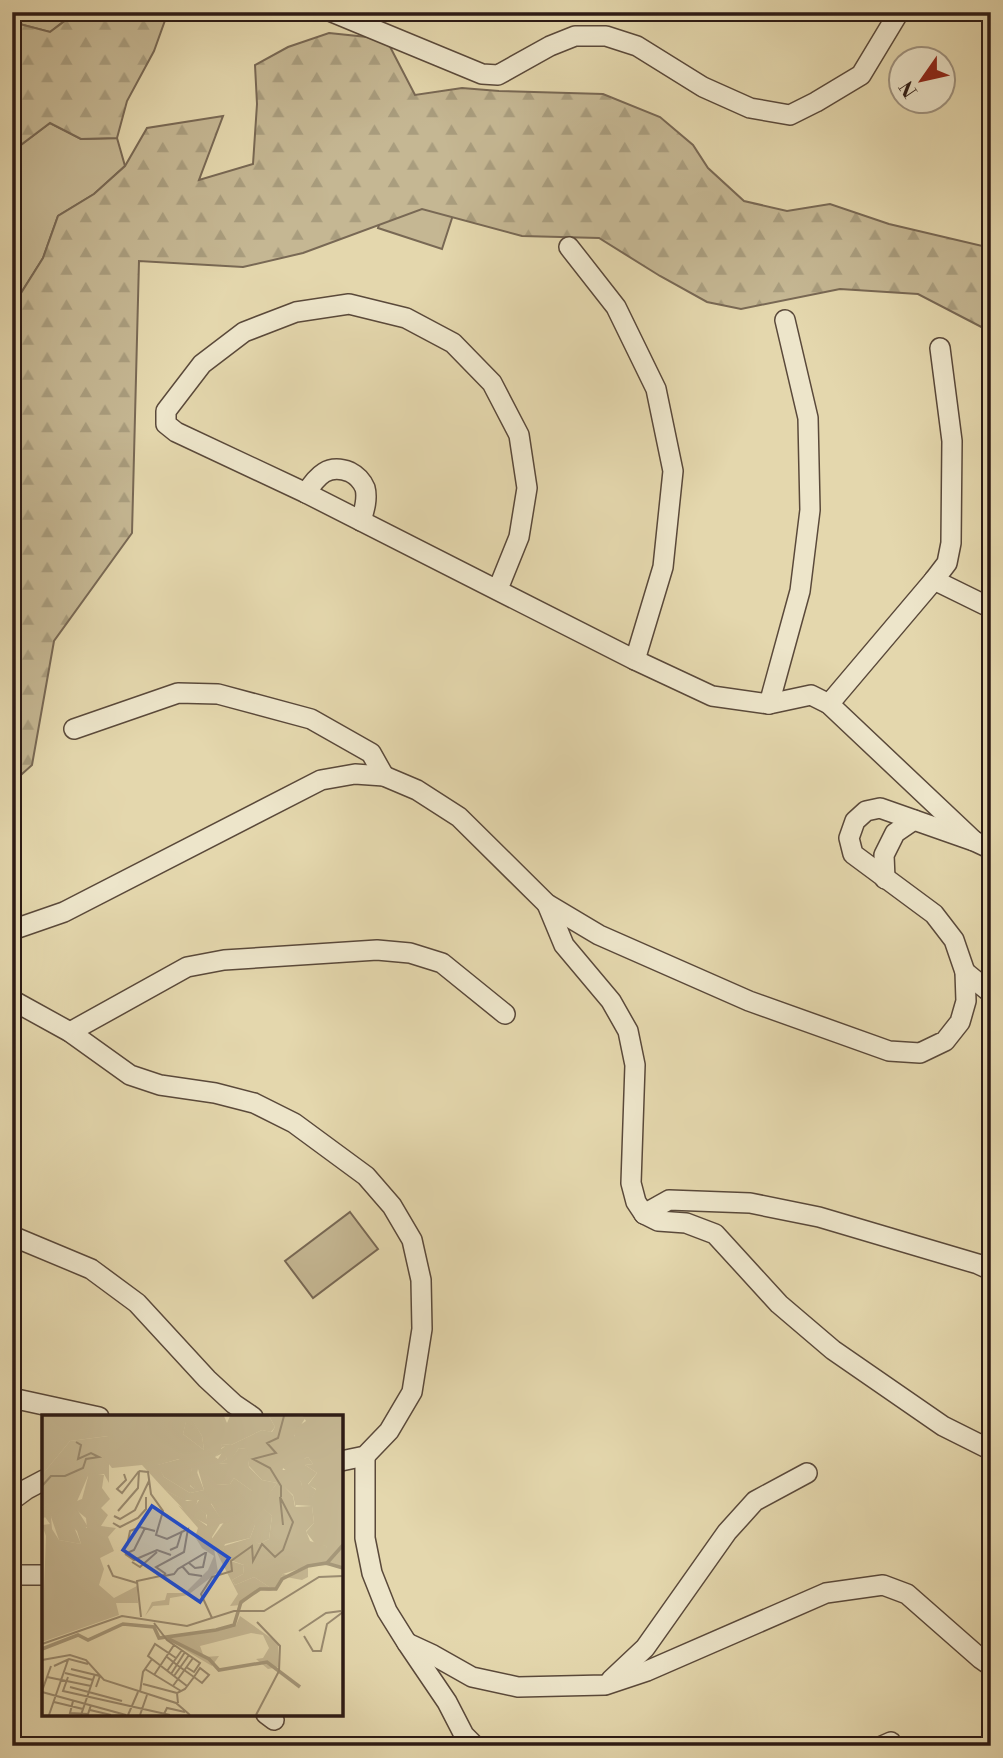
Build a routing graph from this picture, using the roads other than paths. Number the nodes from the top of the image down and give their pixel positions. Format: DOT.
graph roads {
  1 [pos="332,12"];
  2 [pos="899,12"];
  3 [pos="569,247"];
  4 [pos="785,320"];
  5 [pos="940,348"];
  6 [pos="306,493"];
  7 [pos="360,521"];
  8 [pos="934,580"];
  9 [pos="498,589"];
  10 [pos="991,608"];
  11 [pos="635,660"];
  12 [pos="769,704"];
  13 [pos="829,704"];
  14 [pos="75,729"];
  15 [pos="384,776"];
  16 [pos="914,820"];
  17 [pos="982,845"];
  18 [pos="885,879"];
  19 [pos="547,904"];
  20 [pos="12,930"];
  21 [pos="965,972"];
  22 [pos="991,993"];
  23 [pos="12,1000"];
  24 [pos="505,1014"];
  25 [pos="70,1032"];
  26 [pos="644,1214"];
  27 [pos="12,1236"];
  28 [pos="991,1270"];
  29 [pos="12,1398"];
  30 [pos="90,1415"];
  31 [pos="250,1415"];
  32 [pos="991,1450"];
  33 [pos="365,1456"];
  34 [pos="343,1461"];
  35 [pos="807,1473"];
  36 [pos="42,1481"];
  37 [pos="12,1500"];
  38 [pos="12,1575"];
  39 [pos="42,1575"];
  40 [pos="407,1643"];
  41 [pos="991,1666"];
  42 [pos="605,1685"];
  43 [pos="475,1746"];
  1 -- 2 [label="street"];
  3 -- 11 [label="street"];
  4 -- 12 [label="street"];
  5 -- 8 [label="street"];
  6 -- 7 [label="street"];
  6 -- 7 [label="street"];
  6 -- 9 [label="street"];
  7 -- 9 [label="street"];
  8 -- 10 [label="street"];
  8 -- 13 [label="street"];
  9 -- 11 [label="street"];
  11 -- 12 [label="street"];
  12 -- 13 [label="street"];
  13 -- 17 [label="street"];
  14 -- 15 [label="street"];
  15 -- 19 [label="street"];
  15 -- 20 [label="street"];
  16 -- 17 [label="street"];
  16 -- 18 [label="street"];
  16 -- 18 [label="street"];
  18 -- 21 [label="street"];
  19 -- 21 [label="street"];
  19 -- 26 [label="street"];
  21 -- 22 [label="street"];
  23 -- 25 [label="street"];
  24 -- 25 [label="street"];
  25 -- 33 [label="street"];
  26 -- 28 [label="street"];
  26 -- 32 [label="street"];
  27 -- 31 [label="street"];
  29 -- 30 [label="street"];
  33 -- 34 [label="street"];
  33 -- 40 [label="street"];
  35 -- 42 [label="street"];
  36 -- 37 [label="street"];
  38 -- 39 [label="street"];
  40 -- 42 [label="street"];
  40 -- 43 [label="street"];
  41 -- 42 [label="street"];
}
